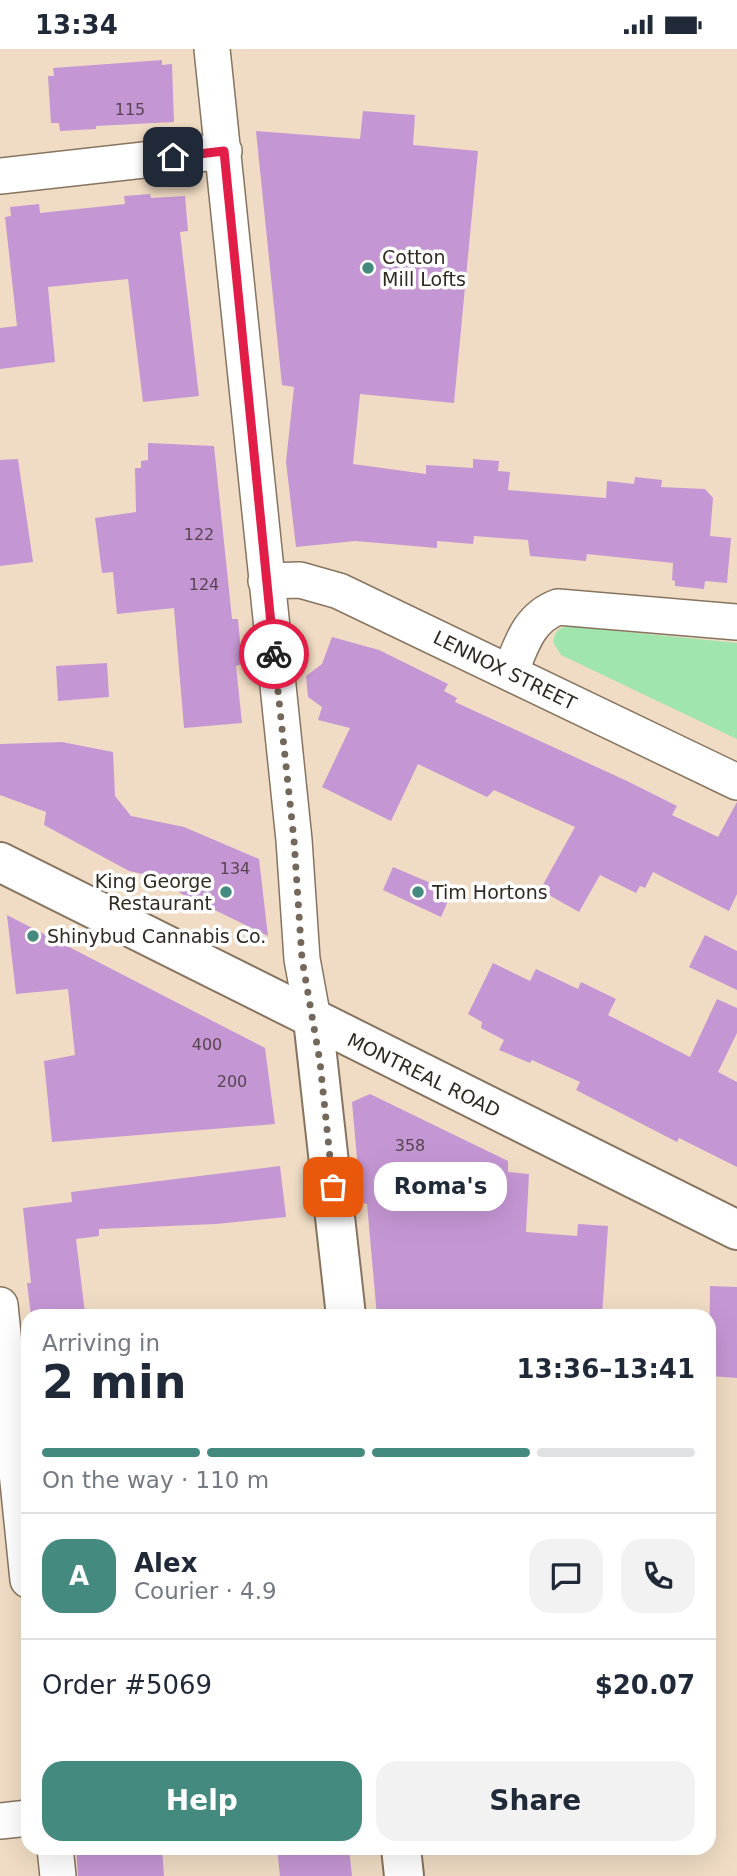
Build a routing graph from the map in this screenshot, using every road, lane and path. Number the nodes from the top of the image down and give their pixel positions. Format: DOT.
graph roads {
  1 [pos="212,49"];
  2 [pos="224,151"];
  3 [pos="0,176"];
  4 [pos="266,581"];
  5 [pos="737,622"];
  6 [pos="510,673"];
  7 [pos="737,782"];
  8 [pos="0,862"];
  9 [pos="313,1019"];
  10 [pos="737,1230"];
  11 [pos="0,1305"];
  12 [pos="345,1309"];
  13 [pos="21,1511"];
  14 [pos="21,1819"];
  15 [pos="0,1821"];
  16 [pos="56,1855"];
  17 [pos="402,1855"];
  18 [pos="58,1876"];
  19 [pos="404,1876"];
  1 -- 2 [label="street"];
  2 -- 3 [label="street"];
  2 -- 4 [label="street"];
  4 -- 6 [label="street, LENNOX STREET"];
  4 -- 9 [label="street"];
  5 -- 6 [label="street"];
  6 -- 7 [label="street, LENNOX STREET"];
  8 -- 9 [label="main road, MONTREAL ROAD"];
  9 -- 10 [label="main road, MONTREAL ROAD"];
  9 -- 12 [label="main road"];
  11 -- 13 [label="street"];
  14 -- 15 [label="street"];
  16 -- 18 [label="street"];
  17 -- 19 [label="main road"];
}
